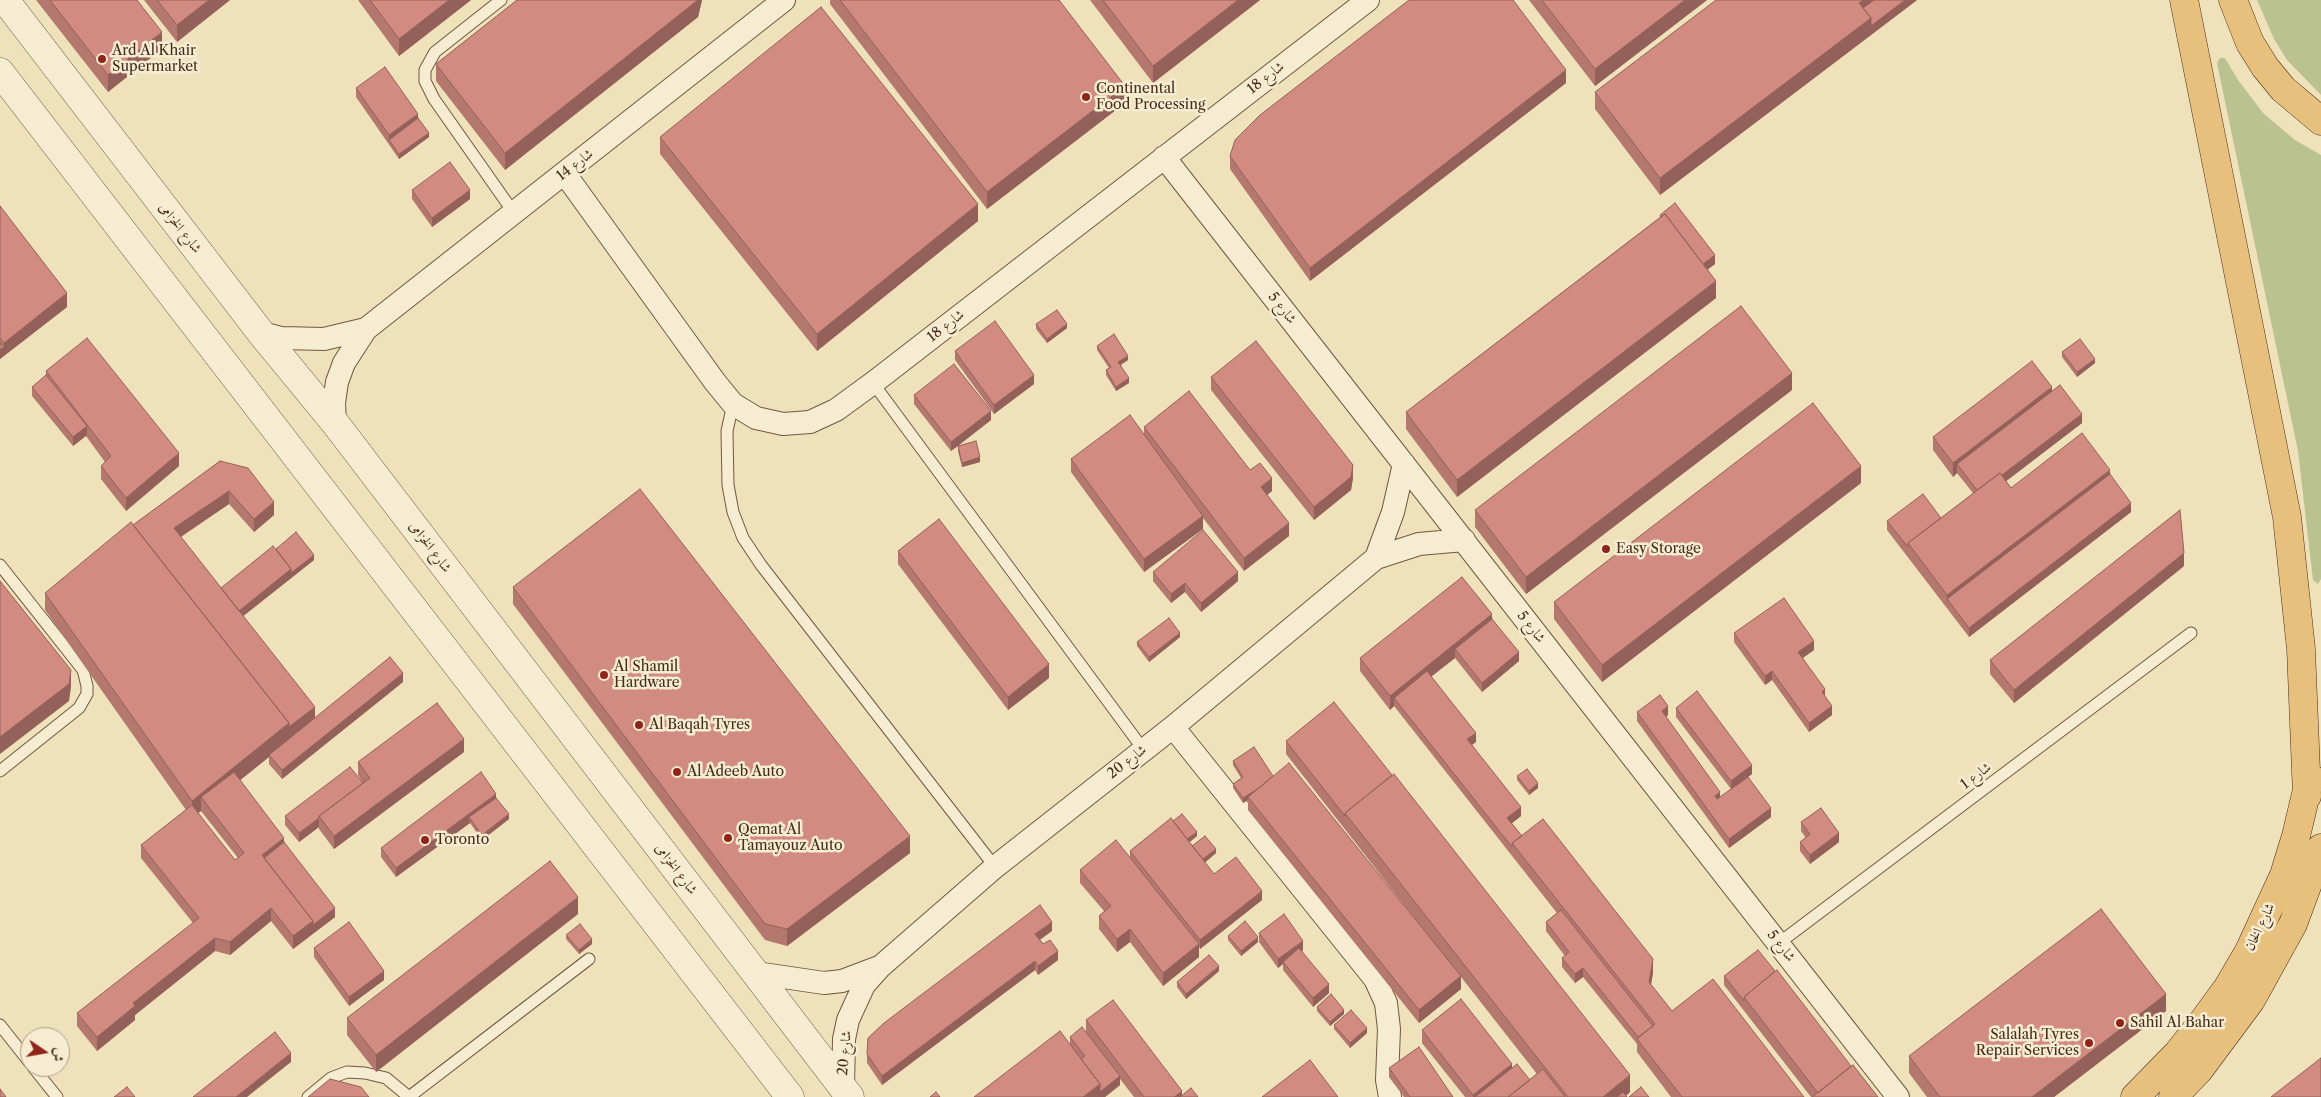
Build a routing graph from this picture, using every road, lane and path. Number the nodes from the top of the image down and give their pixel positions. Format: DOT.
graph roads {
  1 [pos="5,0"];
  2 [pos="501,0"];
  3 [pos="1368,0"];
  4 [pos="2184,0"];
  5 [pos="2233,0"];
  6 [pos="771,4"];
  7 [pos="0,72"];
  8 [pos="2321,121"];
  9 [pos="1164,157"];
  10 [pos="565,174"];
  11 [pos="514,213"];
  12 [pos="366,329"];
  13 [pos="261,333"];
  14 [pos="873,383"];
  15 [pos="733,404"];
  16 [pos="335,423"];
  17 [pos="1404,464"];
  18 [pos="1464,540"];
  19 [pos="1376,558"];
  20 [pos="1,568"];
  21 [pos="2191,633"];
  22 [pos="2321,724"];
  23 [pos="1173,727"];
  24 [pos="1143,749"];
  25 [pos="0,771"];
  26 [pos="2307,796"];
  27 [pos="2321,848"];
  28 [pos="995,867"];
  29 [pos="1779,943"];
  30 [pos="589,959"];
  31 [pos="880,967"];
  32 [pos="756,973"];
  33 [pos="0,1025"];
  34 [pos="20,1050"];
  35 [pos="41,1077"];
  36 [pos="846,1092"];
  37 [pos="57,1097"];
  38 [pos="308,1097"];
  39 [pos="409,1097"];
  40 [pos="790,1097"];
  41 [pos="1390,1097"];
  42 [pos="1898,1097"];
  43 [pos="2135,1097"];
  44 [pos="2173,1097"];
  1 -- 13 [label="street, شارع الخزامى"];
  2 -- 11 [label="lane"];
  3 -- 9 [label="street, شارع 18"];
  4 -- 26 [label="main road"];
  5 -- 8 [label="main road"];
  6 -- 10 [label="street, شارع 14"];
  7 -- 40 [label="street"];
  9 -- 14 [label="street, شارع 18"];
  9 -- 17 [label="street, شارع 5"];
  10 -- 11 [label="street, شارع 14"];
  10 -- 15 [label="street, شارع 18"];
  11 -- 12 [label="street, شارع 14"];
  12 -- 13 [label="street, شارع 14"];
  12 -- 16 [label="street, شارع 14"];
  13 -- 16 [label="street, شارع الخزامى"];
  14 -- 15 [label="street, شارع 18"];
  14 -- 24 [label="lane"];
  15 -- 28 [label="lane"];
  16 -- 32 [label="street, شارع الخزامى"];
  17 -- 18 [label="street, شارع 5"];
  17 -- 19 [label="street"];
  18 -- 19 [label="street, شارع 20"];
  18 -- 29 [label="street, شارع 5"];
  19 -- 23 [label="street, شارع 20"];
  20 -- 25 [label="lane"];
  21 -- 29 [label="lane, شارع 1"];
  22 -- 26 [label="main road, شارع الخان"];
  23 -- 24 [label="street, شارع 20"];
  23 -- 41 [label="street"];
  24 -- 28 [label="street, شارع 20"];
  26 -- 43 [label="main road, شارع الخان"];
  27 -- 44 [label="main road, شارع الخان"];
  28 -- 31 [label="street, شارع 20"];
  29 -- 42 [label="street, شارع 5"];
  30 -- 39 [label="lane"];
  31 -- 32 [label="street, شارع 20"];
  31 -- 36 [label="street, شارع 20"];
  32 -- 36 [label="street, شارع الخزامى"];
  33 -- 34 [label="lane"];
  35 -- 37 [label="lane"];
  38 -- 39 [label="lane"];
}
